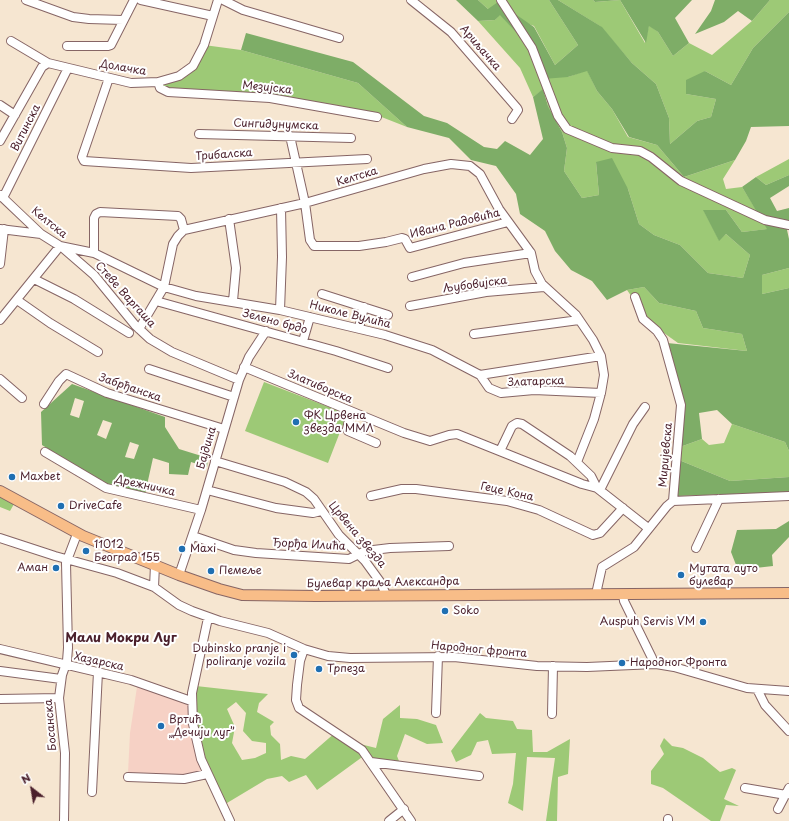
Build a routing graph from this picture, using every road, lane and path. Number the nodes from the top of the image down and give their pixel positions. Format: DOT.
graph roads {
  1 [pos="26,0"];
  2 [pos="134,0"];
  3 [pos="141,0"];
  4 [pos="218,0"];
  5 [pos="223,0"];
  6 [pos="411,0"];
  7 [pos="501,0"];
  8 [pos="213,16"];
  9 [pos="123,20"];
  10 [pos="338,38"];
  11 [pos="11,41"];
  12 [pos="67,46"];
  13 [pos="48,63"];
  14 [pos="68,68"];
  15 [pos="109,78"];
  16 [pos="158,82"];
  17 [pos="0,105"];
  18 [pos="15,115"];
  19 [pos="377,117"];
  20 [pos="512,119"];
  21 [pos="199,134"];
  22 [pos="290,136"];
  23 [pos="351,138"];
  24 [pos="0,141"];
  25 [pos="367,159"];
  26 [pos="295,162"];
  27 [pos="2,197"];
  28 [pos="305,203"];
  29 [pos="281,208"];
  30 [pos="229,219"];
  31 [pos="508,222"];
  32 [pos="789,225"];
  33 [pos="2,229"];
  34 [pos="184,230"];
  35 [pos="41,234"];
  36 [pos="62,247"];
  37 [pos="94,253"];
  38 [pos="531,253"];
  39 [pos="0,264"];
  40 [pos="412,277"];
  41 [pos="34,279"];
  42 [pos="164,287"];
  43 [pos="544,287"];
  44 [pos="322,294"];
  45 [pos="635,297"];
  46 [pos="17,300"];
  47 [pos="156,301"];
  48 [pos="233,301"];
  49 [pos="364,306"];
  50 [pos="410,306"];
  51 [pos="280,310"];
  52 [pos="388,315"];
  53 [pos="310,317"];
  54 [pos="0,320"];
  55 [pos="579,320"];
  56 [pos="360,328"];
  57 [pos="139,329"];
  58 [pos="266,330"];
  59 [pos="129,333"];
  60 [pos="474,334"];
  61 [pos="303,341"];
  62 [pos="98,352"];
  63 [pos="601,356"];
  64 [pos="244,367"];
  65 [pos="388,368"];
  66 [pos="149,369"];
  67 [pos="480,375"];
  68 [pos="0,379"];
  69 [pos="239,380"];
  70 [pos="601,393"];
  71 [pos="234,397"];
  72 [pos="22,398"];
  73 [pos="44,404"];
  74 [pos="645,407"];
  75 [pos="351,412"];
  76 [pos="224,428"];
  77 [pos="376,443"];
  78 [pos="500,451"];
  79 [pos="45,452"];
  80 [pos="215,461"];
  81 [pos="577,462"];
  82 [pos="599,489"];
  83 [pos="207,490"];
  84 [pos="0,491"];
  85 [pos="371,496"];
  86 [pos="789,496"];
  87 [pos="719,499"];
  88 [pos="673,501"];
  89 [pos="623,508"];
  90 [pos="201,510"];
  91 [pos="321,511"];
  92 [pos="648,528"];
  93 [pos="77,534"];
  94 [pos="193,536"];
  95 [pos="0,538"];
  96 [pos="449,546"];
  97 [pos="696,548"];
  98 [pos="360,554"];
  99 [pos="68,559"];
  100 [pos="155,565"];
  101 [pos="179,575"];
  102 [pos="154,588"];
  103 [pos="789,592"];
  104 [pos="596,594"];
  105 [pos="623,594"];
  106 [pos="386,595"];
  107 [pos="208,618"];
  108 [pos="0,649"];
  109 [pos="304,649"];
  110 [pos="438,656"];
  111 [pos="653,664"];
  112 [pos="66,665"];
  113 [pos="552,666"];
  114 [pos="0,671"];
  115 [pos="98,672"];
  116 [pos="61,680"];
  117 [pos="757,689"];
  118 [pos="789,691"];
  119 [pos="59,698"];
  120 [pos="0,699"];
  121 [pos="191,701"];
  122 [pos="436,713"];
  123 [pos="552,714"];
  124 [pos="789,731"];
  125 [pos="371,762"];
  126 [pos="207,774"];
  127 [pos="479,776"];
  128 [pos="128,777"];
  129 [pos="745,788"];
  130 [pos="92,792"];
  131 [pos="787,792"];
  132 [pos="404,809"];
  133 [pos="778,809"];
  134 [pos="64,821"];
  135 [pos="230,821"];
  136 [pos="389,821"];
  137 [pos="411,821"];
  1 -- 9 [label="street"];
  2 -- 9 [label="street"];
  3 -- 8 [label="street"];
  4 -- 8 [label="street, Долачка"];
  5 -- 10 [label="street"];
  6 -- 20 [label="street, Ариљачка"];
  7 -- 32 [label="street"];
  8 -- 16 [label="street, Долачка"];
  9 -- 12 [label="street"];
  11 -- 13 [label="street, Долачка"];
  13 -- 14 [label="street, Долачка"];
  13 -- 18 [label="street"];
  14 -- 15 [label="street, Долачка"];
  14 -- 27 [label="street, Витинска"];
  15 -- 16 [label="street, Долачка"];
  15 -- 26 [label="street, Трибалска"];
  16 -- 19 [label="street, Мезијска"];
  17 -- 18 [label="street"];
  18 -- 24 [label="street"];
  21 -- 22 [label="street, Сингидунумска"];
  22 -- 23 [label="street, Сингидунумска"];
  22 -- 26 [label="street"];
  25 -- 26 [label="street, Трибалска"];
  26 -- 28 [label="street"];
  27 -- 35 [label="street, Келтска"];
  28 -- 29 [label="street, Келтска"];
  28 -- 31 [label="street, Келтска"];
  28 -- 31 [label="street, Ивана Радовића"];
  29 -- 30 [label="street, Келтска"];
  29 -- 51 [label="street"];
  30 -- 34 [label="street, Келтска"];
  30 -- 48 [label="street"];
  31 -- 38 [label="street, Келтска"];
  33 -- 35 [label="street"];
  33 -- 39 [label="street"];
  34 -- 37 [label="street"];
  34 -- 42 [label="street"];
  35 -- 36 [label="street, Келтска"];
  36 -- 37 [label="street, Келтска"];
  36 -- 41 [label="street"];
  36 -- 57 [label="street, Стеве Варгаша"];
  37 -- 42 [label="street, Николе Вулића"];
  38 -- 40 [label="street"];
  38 -- 43 [label="street"];
  41 -- 46 [label="street"];
  41 -- 59 [label="street"];
  42 -- 47 [label="street"];
  42 -- 48 [label="street, Николе Вулића"];
  43 -- 50 [label="street, Љубовијска"];
  43 -- 55 [label="street"];
  44 -- 49 [label="street"];
  45 -- 88 [label="street, Миријевска"];
  46 -- 54 [label="street"];
  46 -- 62 [label="street"];
  47 -- 57 [label="street"];
  47 -- 58 [label="street, Зелено брдо"];
  48 -- 51 [label="street, Николе Вулића"];
  49 -- 52 [label="street"];
  49 -- 56 [label="street"];
  51 -- 53 [label="street, Николе Вулића"];
  53 -- 56 [label="street, Николе Вулића"];
  53 -- 61 [label="street"];
  55 -- 60 [label="street"];
  55 -- 63 [label="street"];
  56 -- 67 [label="street, Николе Вулића"];
  57 -- 69 [label="street, Стеве Варгаша"];
  58 -- 61 [label="street, Зелено брдо"];
  58 -- 64 [label="street, Бајдина"];
  61 -- 65 [label="street, Зелено брдо"];
  63 -- 67 [label="street"];
  63 -- 70 [label="street"];
  64 -- 69 [label="street, Бајдина"];
  64 -- 75 [label="street, Златиборска"];
  66 -- 71 [label="street"];
  67 -- 70 [label="street, Златарска"];
  68 -- 72 [label="street"];
  69 -- 71 [label="street, Бајдина"];
  70 -- 81 [label="street"];
  71 -- 76 [label="street, Бајдина"];
  73 -- 76 [label="street, Забрђанска"];
  74 -- 82 [label="street"];
  75 -- 77 [label="street"];
  75 -- 78 [label="street, Златиборска"];
  76 -- 80 [label="street, Бајдина"];
  78 -- 81 [label="street, Златиборска"];
  78 -- 82 [label="street, Златиборска"];
  79 -- 90 [label="street, Дрежничка"];
  80 -- 83 [label="street, Бајдина"];
  80 -- 91 [label="street, Црвена звезда"];
  81 -- 82 [label="street, Златиборска"];
  82 -- 89 [label="street, Златиборска"];
  83 -- 90 [label="street, Бајдина"];
  83 -- 91 [label="street"];
  84 -- 93 [label="main road, Булевар краља Александра"];
  85 -- 89 [label="street, Геце Кона"];
  86 -- 87 [label="street"];
  87 -- 88 [label="street"];
  87 -- 97 [label="street"];
  88 -- 92 [label="street, Миријевска"];
  89 -- 92 [label="street, Златиборска"];
  90 -- 94 [label="street, Бајдина"];
  91 -- 98 [label="street, Црвена звезда"];
  92 -- 104 [label="street, Миријевска"];
  93 -- 99 [label="street, Босанска"];
  93 -- 100 [label="main road, Булевар краља Александра"];
  94 -- 98 [label="street, Ђорђа Илића"];
  94 -- 101 [label="street, Бајдина"];
  95 -- 99 [label="street, Народног фронта"];
  96 -- 98 [label="street, Ђорђа Илића"];
  98 -- 106 [label="street, Црвена звезда"];
  99 -- 102 [label="street, Народног фронта"];
  99 -- 112 [label="street, Босанска"];
  100 -- 101 [label="main road, Булевар краља Александра"];
  100 -- 102 [label="street"];
  101 -- 106 [label="main road, Булевар краља Александра"];
  102 -- 107 [label="street, Народног фронта"];
  103 -- 105 [label="main road, Булевар краља Александра"];
  104 -- 105 [label="main road, Булевар краља Александра"];
  104 -- 106 [label="main road, Булевар краља Александра"];
  105 -- 111 [label="street"];
  107 -- 109 [label="street, Народног фронта"];
  107 -- 121 [label="street"];
  108 -- 112 [label="street, Хазарска"];
  109 -- 110 [label="street, Народног фронта"];
  109 -- 125 [label="street"];
  110 -- 113 [label="street, Народног фронта"];
  110 -- 122 [label="street"];
  111 -- 113 [label="street, Народног фронта"];
  111 -- 117 [label="street, Народног фронта"];
  112 -- 115 [label="street, Хазарска"];
  112 -- 116 [label="street, Босанска"];
  113 -- 123 [label="street"];
  114 -- 116 [label="street"];
  115 -- 121 [label="street, Хазарска"];
  115 -- 130 [label="street"];
  116 -- 119 [label="street, Босанска"];
  117 -- 118 [label="street, Народног фронта"];
  117 -- 124 [label="street"];
  119 -- 120 [label="street"];
  119 -- 134 [label="street, Босанска"];
  121 -- 126 [label="street"];
  125 -- 127 [label="street"];
  125 -- 132 [label="street"];
  126 -- 128 [label="street"];
  126 -- 135 [label="street"];
  129 -- 131 [label="street"];
  131 -- 133 [label="street"];
  132 -- 136 [label="street"];
  132 -- 137 [label="street"];
}
